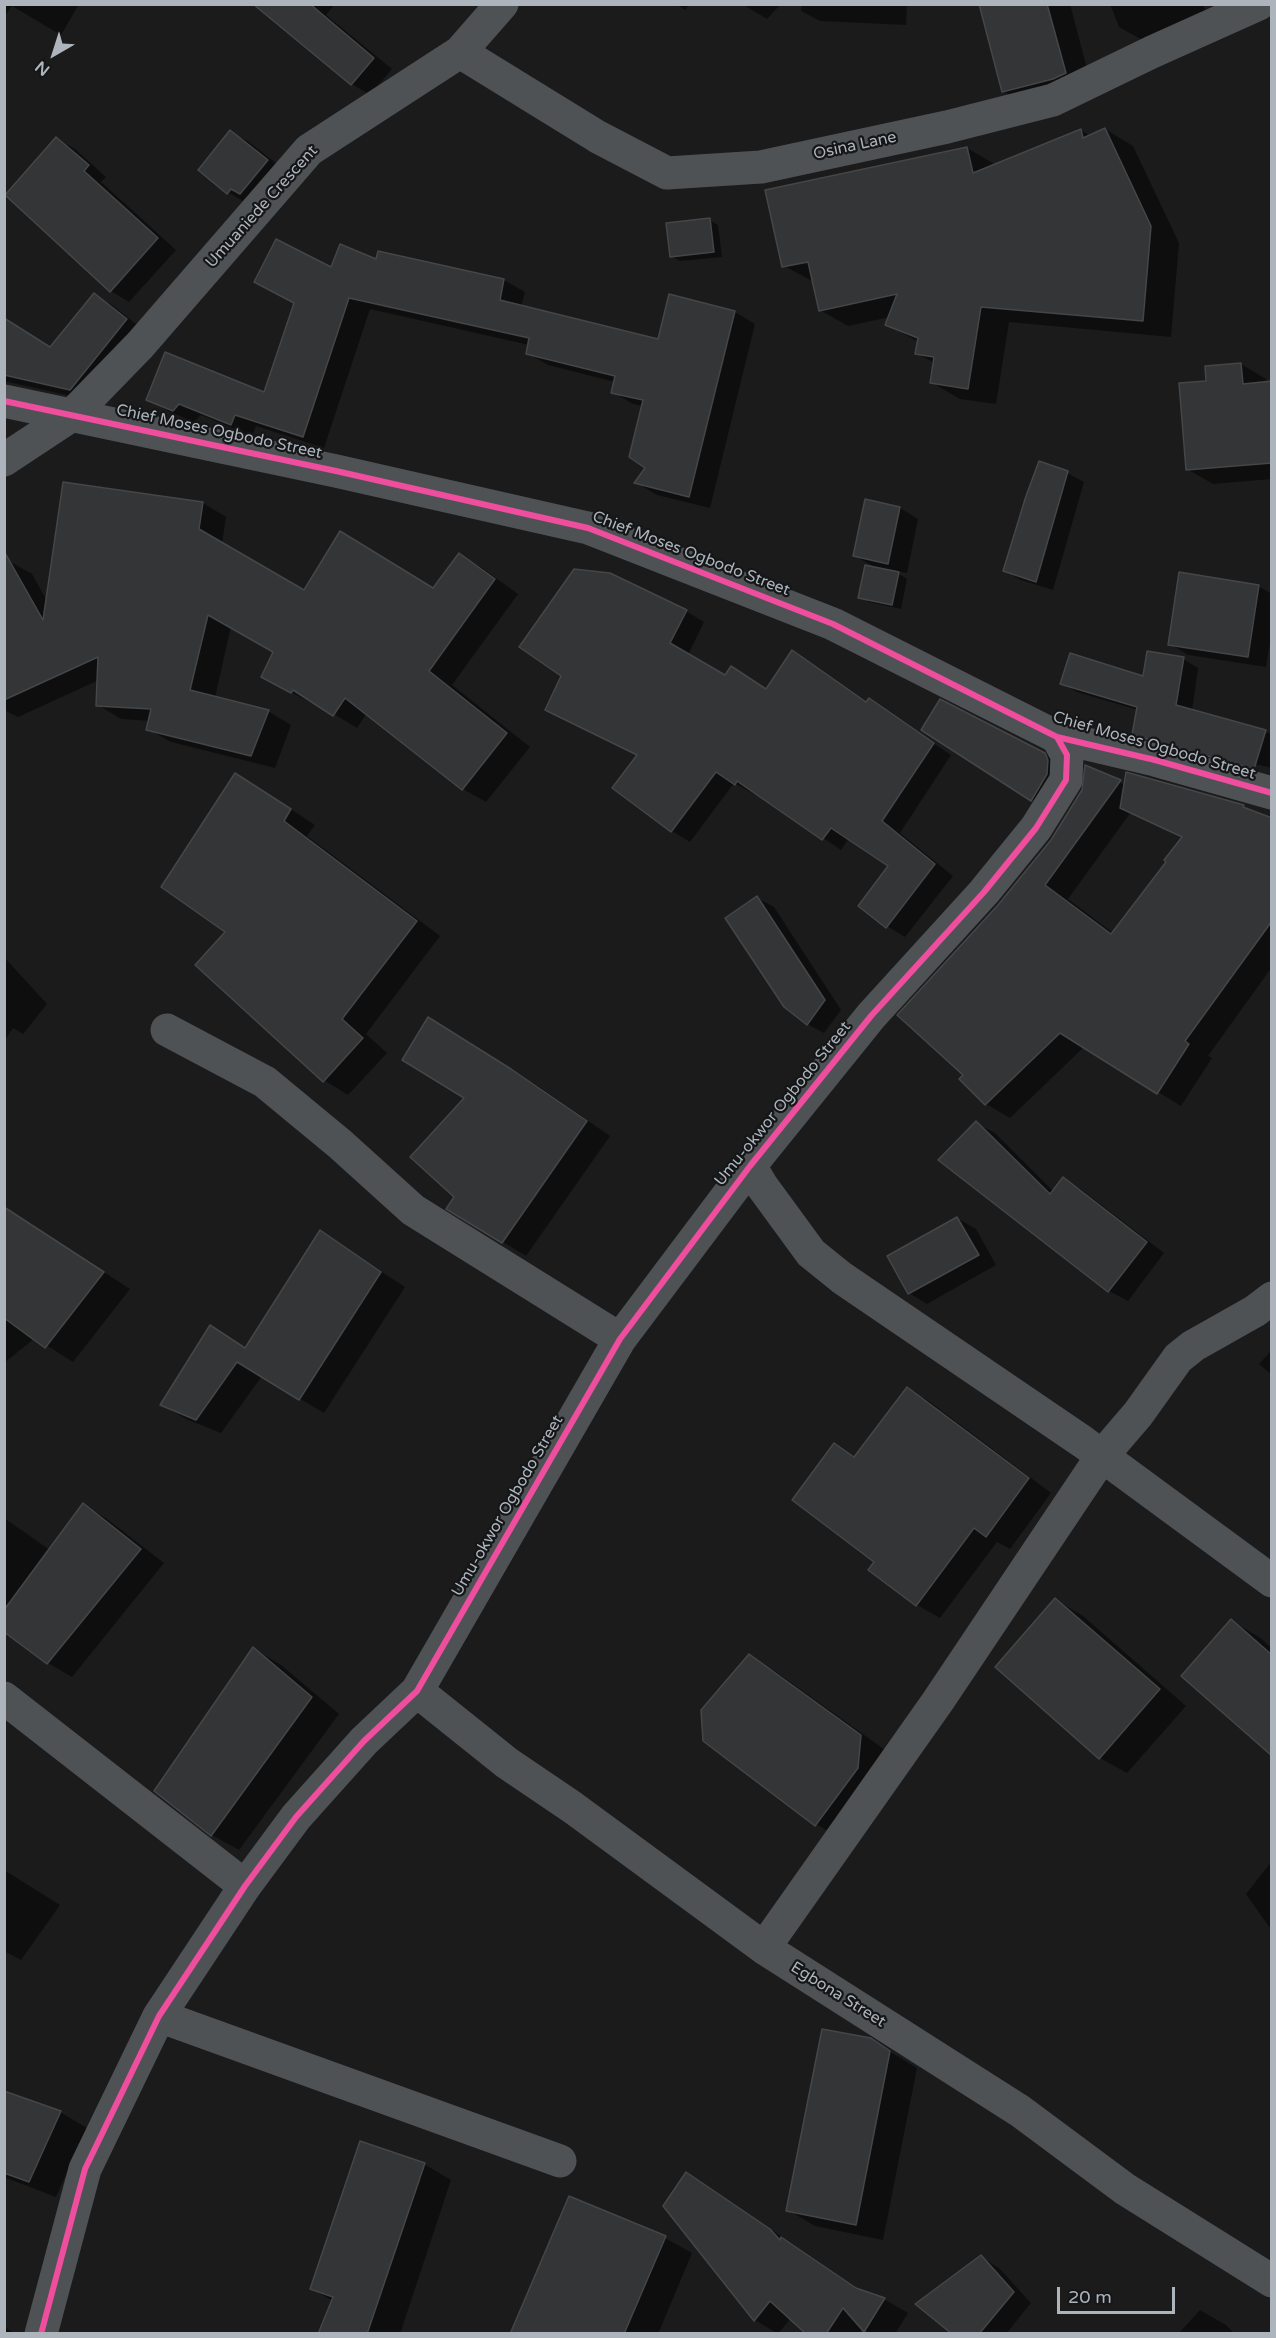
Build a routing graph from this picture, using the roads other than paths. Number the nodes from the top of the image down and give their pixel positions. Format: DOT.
graph roads {
  1 [pos="502,4"];
  2 [pos="1259,4"];
  3 [pos="460,52"];
  4 [pos="4,401"];
  5 [pos="72,415"];
  6 [pos="4,460"];
  7 [pos="1057,737"];
  8 [pos="1272,793"];
  9 [pos="167,1029"];
  10 [pos="750,1166"];
  11 [pos="1272,1298"];
  12 [pos="620,1340"];
  13 [pos="1102,1456"];
  14 [pos="1272,1581"];
  15 [pos="417,1691"];
  16 [pos="4,1698"];
  17 [pos="245,1886"];
  18 [pos="764,1948"];
  19 [pos="159,2016"];
  20 [pos="560,2161"];
  21 [pos="1272,2281"];
  22 [pos="41,2334"];
  1 -- 3 [label="street, Umuaniede Crescent"];
  2 -- 3 [label="street, Osina Lane"];
  3 -- 5 [label="street, Umuaniede Crescent"];
  4 -- 5 [label="street, Chief Moses Ogbodo Street"];
  5 -- 6 [label="street, Umuaniede Crescent"];
  5 -- 7 [label="street, Chief Moses Ogbodo Street"];
  7 -- 8 [label="street, Chief Moses Ogbodo Street"];
  7 -- 10 [label="street, Umu-okwor Ogbodo Street"];
  9 -- 12 [label="street"];
  10 -- 12 [label="street, Umu-okwor Ogbodo Street"];
  10 -- 13 [label="street"];
  11 -- 13 [label="street"];
  12 -- 15 [label="street, Umu-okwor Ogbodo Street"];
  13 -- 14 [label="street"];
  13 -- 18 [label="street"];
  15 -- 17 [label="street, Umu-okwor Ogbodo Street"];
  15 -- 18 [label="street, Egbona Street"];
  16 -- 17 [label="street"];
  17 -- 19 [label="street, Umu-okwor Ogbodo Street"];
  18 -- 21 [label="street, Egbona Street"];
  19 -- 20 [label="street"];
  19 -- 22 [label="street, Umu-okwor Ogbodo Street"];
}
